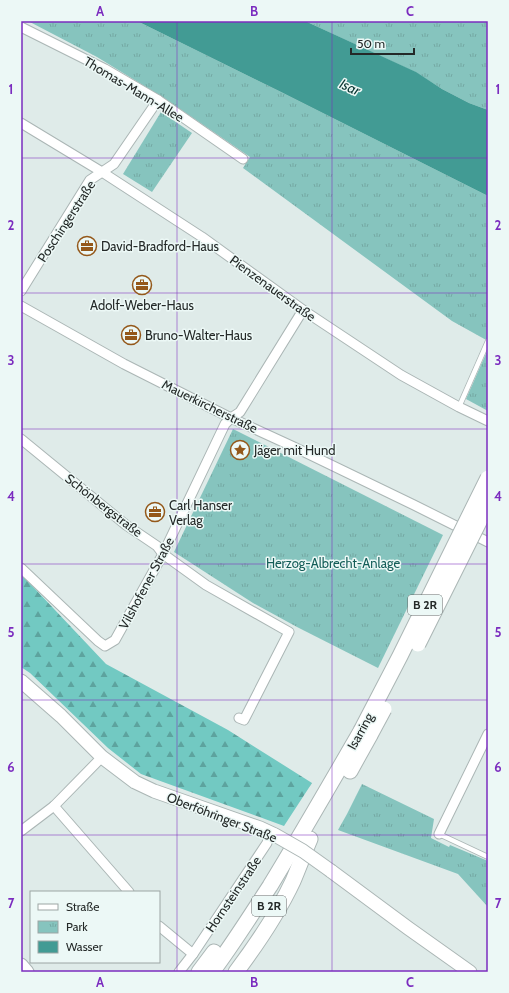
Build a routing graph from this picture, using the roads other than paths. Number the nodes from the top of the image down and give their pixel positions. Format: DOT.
graph roads {
  1 [pos="21,27"];
  2 [pos="158,100"];
  3 [pos="21,123"];
  4 [pos="243,159"];
  5 [pos="102,172"];
  6 [pos="21,291"];
  7 [pos="21,306"];
  8 [pos="303,310"];
  9 [pos="488,340"];
  10 [pos="459,407"];
  11 [pos="231,418"];
  12 [pos="488,421"];
  13 [pos="21,439"];
  14 [pos="488,478"];
  15 [pos="488,504"];
  16 [pos="488,542"];
  17 [pos="163,554"];
  18 [pos="21,568"];
  19 [pos="21,681"];
  20 [pos="239,718"];
  21 [pos="366,733"];
  22 [pos="488,734"];
  23 [pos="102,757"];
  24 [pos="54,806"];
  25 [pos="21,830"];
  26 [pos="273,834"];
  27 [pos="439,834"];
  28 [pos="310,839"];
  29 [pos="294,846"];
  30 [pos="488,856"];
  31 [pos="128,891"];
  32 [pos="160,927"];
  33 [pos="193,954"];
  34 [pos="21,965"];
  35 [pos="468,971"];
  36 [pos="28,972"];
  37 [pos="179,972"];
  38 [pos="199,972"];
  39 [pos="212,972"];
  40 [pos="225,972"];
  41 [pos="236,972"];
  1 -- 2 [label="street, Thomas-Mann-Allee"];
  2 -- 4 [label="street, Thomas-Mann-Allee"];
  2 -- 5 [label="street, Poschingerstraße"];
  3 -- 5 [label="street, Pienzenauerstraße"];
  5 -- 6 [label="street, Poschingerstraße"];
  5 -- 8 [label="street, Pienzenauerstraße"];
  7 -- 11 [label="street, Mauerkircherstraße"];
  8 -- 10 [label="street, Pienzenauerstraße"];
  8 -- 11 [label="street, Vilshofener Straße"];
  9 -- 10 [label="lane"];
  10 -- 12 [label="street, Pienzenauerstraße"];
  11 -- 16 [label="street, Mauerkircherstraße"];
  11 -- 17 [label="street, Vilshofener Straße"];
  13 -- 17 [label="street, Schönbergstraße"];
  14 -- 21 [label="highway, Isarring / B 2R, bridge"];
  15 -- 21 [label="highway, Isarring / B 2R, bridge"];
  17 -- 18 [label="street, Vilshofener Straße"];
  17 -- 20 [label="street, Schönbergstraße"];
  19 -- 23 [label="main road, Oberföhringer Straße"];
  21 -- 28 [label="highway, Isarring / B 2R"];
  21 -- 29 [label="highway, Isarring / B 2R"];
  22 -- 27 [label="street"];
  23 -- 24 [label="street"];
  23 -- 26 [label="main road, Oberföhringer Straße"];
  24 -- 25 [label="street"];
  24 -- 31 [label="street"];
  26 -- 33 [label="street, Hornsteinstraße"];
  26 -- 35 [label="main road, Oberföhringer Straße, bridge"];
  27 -- 30 [label="lane"];
  28 -- 40 [label="highway, Isarring / B 2R"];
  28 -- 41 [label="highway"];
  29 -- 38 [label="highway"];
  29 -- 39 [label="highway, Isarring / B 2R"];
  32 -- 33 [label="street"];
  33 -- 37 [label="street, Hornsteinstraße"];
  34 -- 36 [label="main road"];
}
